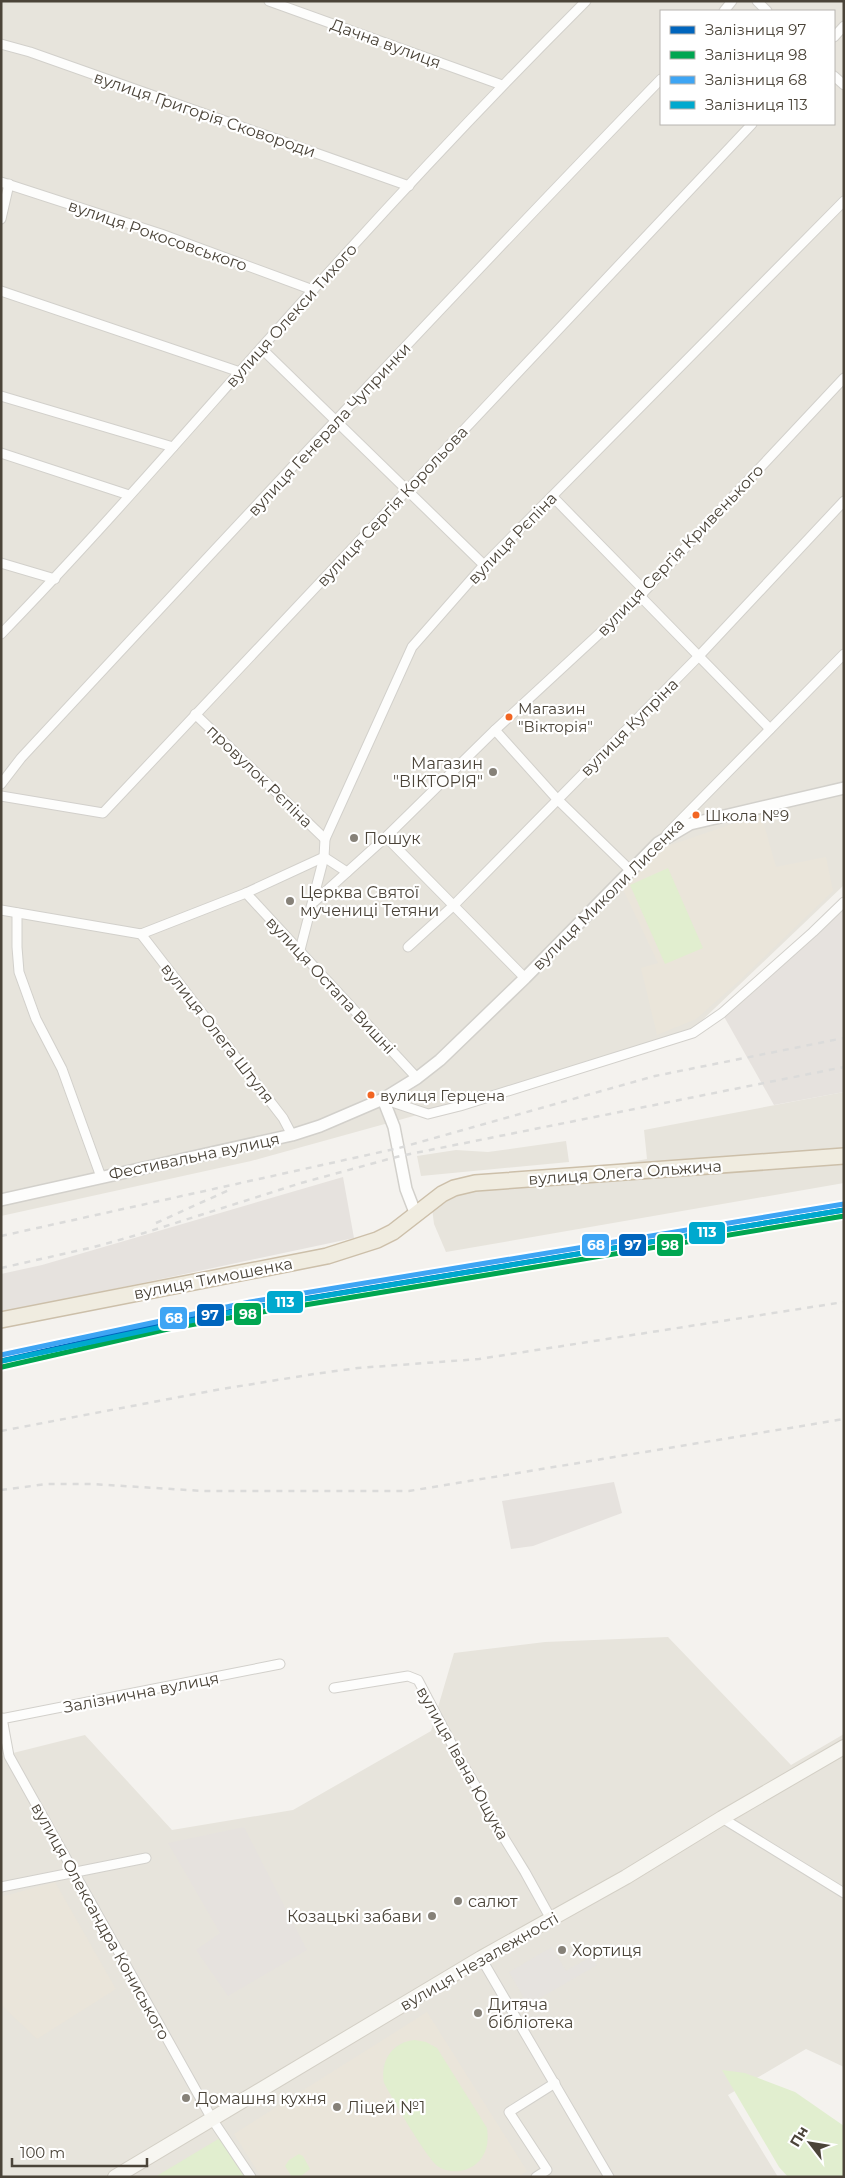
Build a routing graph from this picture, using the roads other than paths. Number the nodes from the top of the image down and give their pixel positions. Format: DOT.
graph roads {
  1 [pos="270,1"];
  2 [pos="586,1"];
  3 [pos="757,1"];
  4 [pos="766,10"];
  5 [pos="844,26"];
  6 [pos="835,36"];
  7 [pos="1,44"];
  8 [pos="660,80"];
  9 [pos="502,85"];
  10 [pos="751,125"];
  11 [pos="5,183"];
  12 [pos="409,186"];
  13 [pos="844,201"];
  14 [pos="1,219"];
  15 [pos="313,290"];
  16 [pos="1,291"];
  17 [pos="261,348"];
  18 [pos="240,372"];
  19 [pos="844,378"];
  20 [pos="1,396"];
  21 [pos="336,422"];
  22 [pos="173,447"];
  23 [pos="1,454"];
  24 [pos="408,489"];
  25 [pos="129,495"];
  26 [pos="553,497"];
  27 [pos="844,501"];
  28 [pos="1,563"];
  29 [pos="484,565"];
  30 [pos="55,579"];
  31 [pos="642,593"];
  32 [pos="1,634"];
  33 [pos="844,654"];
  34 [pos="698,657"];
  35 [pos="195,714"];
  36 [pos="770,729"];
  37 [pos="495,730"];
  38 [pos="1,784"];
  39 [pos="844,788"];
  40 [pos="1,796"];
  41 [pos="558,799"];
  42 [pos="386,837"];
  43 [pos="325,839"];
  44 [pos="658,843"];
  45 [pos="324,858"];
  46 [pos="630,870"];
  47 [pos="347,872"];
  48 [pos="246,893"];
  49 [pos="314,902"];
  50 [pos="844,902"];
  51 [pos="452,906"];
  52 [pos="1,910"];
  53 [pos="17,913"];
  54 [pos="140,934"];
  55 [pos="408,947"];
  56 [pos="300,950"];
  57 [pos="525,978"];
  58 [pos="417,1078"];
  59 [pos="383,1099"];
  60 [pos="292,1135"];
  61 [pos="844,1156"];
  62 [pos="101,1177"];
  63 [pos="1,1200"];
  64 [pos="416,1215"];
  65 [pos="1,1320"];
  66 [pos="280,1664"];
  67 [pos="334,1688"];
  68 [pos="2,1719"];
  69 [pos="844,1747"];
  70 [pos="5,1757"];
  71 [pos="722,1818"];
  72 [pos="146,1858"];
  73 [pos="74,1872"];
  74 [pos="1,1887"];
  75 [pos="844,1893"];
  76 [pos="551,1919"];
  77 [pos="481,1958"];
  78 [pos="555,2083"];
  79 [pos="212,2119"];
  80 [pos="115,2177"];
  81 [pos="251,2177"];
  82 [pos="536,2177"];
  83 [pos="609,2177"];
  1 -- 9 [label="street, Дачна вулиця"];
  2 -- 9 [label="street, вулиця Олекси Тихого"];
  3 -- 4 [label="street"];
  5 -- 6 [label="street"];
  7 -- 12 [label="street, вулиця Григорія Сковороди"];
  8 -- 21 [label="street, вулиця Генерала Чупринки"];
  9 -- 12 [label="street, вулиця Олекси Тихого"];
  10 -- 24 [label="street, вулиця Сергія Корольова"];
  11 -- 14 [label="street"];
  11 -- 15 [label="street, вулиця Рокосовського"];
  12 -- 15 [label="street, вулиця Олекси Тихого"];
  13 -- 26 [label="street, вулиця Рєпіна"];
  15 -- 17 [label="street, вулиця Олекси Тихого"];
  16 -- 18 [label="street"];
  17 -- 18 [label="street, вулиця Олекси Тихого"];
  17 -- 21 [label="street"];
  18 -- 22 [label="street, вулиця Олекси Тихого"];
  19 -- 31 [label="street, вулиця Сергія Кривенького"];
  20 -- 22 [label="street"];
  21 -- 24 [label="street"];
  21 -- 38 [label="street, вулиця Генерала Чупринки"];
  22 -- 25 [label="street, вулиця Олекси Тихого"];
  23 -- 25 [label="street"];
  24 -- 29 [label="street"];
  24 -- 35 [label="street, вулиця Сергія Корольова"];
  25 -- 30 [label="street, вулиця Олекси Тихого"];
  26 -- 29 [label="street, вулиця Рєпіна"];
  26 -- 31 [label="street"];
  27 -- 34 [label="street, вулиця Купріна"];
  28 -- 30 [label="street"];
  29 -- 43 [label="street, вулиця Рєпіна"];
  30 -- 32 [label="street, вулиця Олекси Тихого"];
  31 -- 34 [label="street"];
  31 -- 37 [label="street, вулиця Сергія Кривенького"];
  33 -- 36 [label="street, вулиця Миколи Лисенка"];
  34 -- 36 [label="street"];
  34 -- 41 [label="street, вулиця Купріна"];
  35 -- 40 [label="street, вулиця Сергія Корольова"];
  35 -- 43 [label="street, провулок Рєпіна"];
  36 -- 44 [label="street, вулиця Миколи Лисенка"];
  37 -- 41 [label="street"];
  37 -- 42 [label="street, вулиця Сергія Кривенького"];
  39 -- 44 [label="street"];
  41 -- 46 [label="street"];
  41 -- 51 [label="street, вулиця Купріна"];
  42 -- 47 [label="street, вулиця Сергія Кривенького"];
  42 -- 51 [label="street"];
  43 -- 45 [label="street, вулиця Рєпіна"];
  44 -- 46 [label="street, вулиця Миколи Лисенка"];
  45 -- 47 [label="street"];
  45 -- 48 [label="street"];
  45 -- 49 [label="street, вулиця Рєпіна"];
  46 -- 57 [label="street, вулиця Миколи Лисенка"];
  47 -- 49 [label="street, вулиця Сергія Кривенького"];
  48 -- 54 [label="street"];
  48 -- 56 [label="street, вулиця Остапа Вишні"];
  49 -- 56 [label="street, вулиця Рєпіна"];
  50 -- 59 [label="street"];
  51 -- 55 [label="street, вулиця Купріна"];
  51 -- 57 [label="street"];
  52 -- 53 [label="street"];
  53 -- 54 [label="street"];
  53 -- 62 [label="street"];
  54 -- 60 [label="street, вулиця Олега Штуля"];
  56 -- 58 [label="street, вулиця Остапа Вишні"];
  57 -- 58 [label="street, вулиця Миколи Лисенка"];
  58 -- 59 [label="street, вулиця Миколи Лисенка"];
  59 -- 60 [label="street, Фестивальна вулиця"];
  59 -- 64 [label="street"];
  60 -- 62 [label="street, Фестивальна вулиця"];
  61 -- 64 [label="highway, вулиця Олега Ольжича"];
  62 -- 63 [label="street, Фестивальна вулиця"];
  64 -- 65 [label="highway, вулиця Тимошенка"];
  66 -- 68 [label="street, Залізнична вулиця"];
  67 -- 76 [label="street, вулиця Івана Ющука"];
  68 -- 70 [label="street, вулиця Олександра Кониського"];
  69 -- 71 [label="main road, вулиця Незалежності"];
  70 -- 73 [label="street, вулиця Олександра Кониського"];
  71 -- 75 [label="street"];
  71 -- 76 [label="main road, вулиця Незалежності"];
  72 -- 73 [label="street"];
  73 -- 74 [label="street"];
  73 -- 79 [label="street, вулиця Олександра Кониського"];
  76 -- 77 [label="main road, вулиця Незалежності"];
  77 -- 78 [label="street"];
  77 -- 79 [label="main road, вулиця Незалежності"];
  78 -- 82 [label="street"];
  78 -- 83 [label="street"];
  79 -- 80 [label="main road, вулиця Незалежності"];
  79 -- 81 [label="street, вулиця Олександра Кониського"];
}
